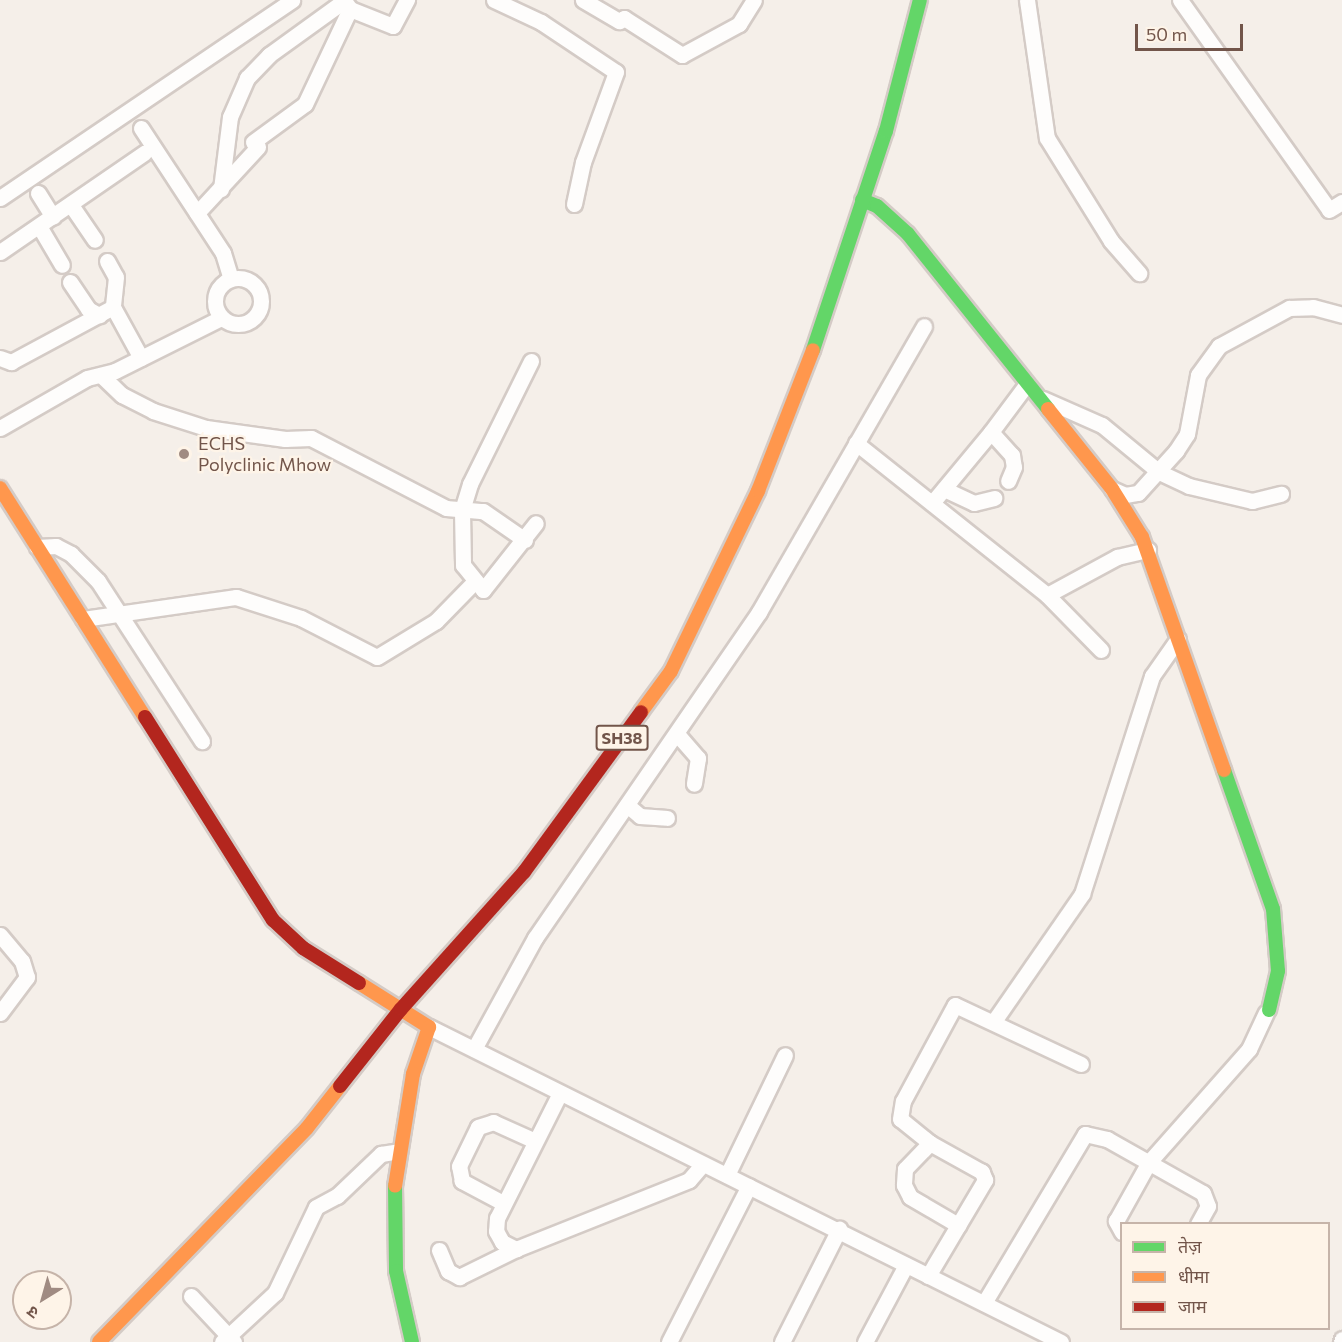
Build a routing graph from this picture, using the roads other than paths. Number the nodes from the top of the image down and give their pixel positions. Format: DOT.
graph roads {
  1 [pos="292,0"];
  2 [pos="407,0"];
  3 [pos="494,0"];
  4 [pos="584,0"];
  5 [pos="754,0"];
  6 [pos="920,0"];
  7 [pos="1027,0"];
  8 [pos="1180,0"];
  9 [pos="346,3"];
  10 [pos="141,128"];
  11 [pos="144,153"];
  12 [pos="221,189"];
  13 [pos="38,193"];
  14 [pos="0,198"];
  15 [pos="862,200"];
  16 [pos="1342,202"];
  17 [pos="574,204"];
  18 [pos="71,205"];
  19 [pos="197,213"];
  20 [pos="53,217"];
  21 [pos="39,226"];
  22 [pos="96,240"];
  23 [pos="0,252"];
  24 [pos="107,261"];
  25 [pos="62,265"];
  26 [pos="1139,273"];
  27 [pos="230,276"];
  28 [pos="70,282"];
  29 [pos="106,311"];
  30 [pos="1342,315"];
  31 [pos="221,318"];
  32 [pos="924,326"];
  33 [pos="0,358"];
  34 [pos="141,358"];
  35 [pos="531,361"];
  36 [pos="101,375"];
  37 [pos="1030,390"];
  38 [pos="0,428"];
  39 [pos="991,432"];
  40 [pos="856,443"];
  41 [pos="1159,472"];
  42 [pos="1008,481"];
  43 [pos="0,488"];
  44 [pos="944,489"];
  45 [pos="1112,489"];
  46 [pos="1281,494"];
  47 [pos="994,498"];
  48 [pos="932,503"];
  49 [pos="462,511"];
  50 [pos="536,524"];
  51 [pos="525,540"];
  52 [pos="37,547"];
  53 [pos="1148,550"];
  54 [pos="475,581"];
  55 [pos="1047,595"];
  56 [pos="119,614"];
  57 [pos="83,619"];
  58 [pos="1178,639"];
  59 [pos="1101,650"];
  60 [pos="677,734"];
  61 [pos="202,741"];
  62 [pos="694,784"];
  63 [pos="627,805"];
  64 [pos="667,818"];
  65 [pos="0,935"];
  66 [pos="401,1009"];
  67 [pos="1267,1011"];
  68 [pos="0,1013"];
  69 [pos="994,1021"];
  70 [pos="429,1027"];
  71 [pos="474,1049"];
  72 [pos="785,1055"];
  73 [pos="1081,1064"];
  74 [pos="560,1093"];
  75 [pos="535,1141"];
  76 [pos="930,1143"];
  77 [pos="399,1151"];
  78 [pos="1149,1162"];
  79 [pos="704,1164"];
  80 [pos="727,1175"];
  81 [pos="749,1186"];
  82 [pos="502,1203"];
  83 [pos="1199,1222"];
  84 [pos="958,1225"];
  85 [pos="1120,1228"];
  86 [pos="839,1229"];
  87 [pos="516,1249"];
  88 [pos="439,1250"];
  89 [pos="906,1265"];
  90 [pos="928,1276"];
  91 [pos="191,1296"];
  92 [pos="984,1303"];
  93 [pos="228,1340"];
  94 [pos="99,1342"];
  95 [pos="412,1342"];
  96 [pos="669,1342"];
  97 [pos="782,1342"];
  98 [pos="865,1342"];
  99 [pos="1060,1342"];
  1 -- 14 [label="street"];
  2 -- 9 [label="street"];
  3 -- 17 [label="street"];
  4 -- 5 [label="street"];
  6 -- 15 [label="street, SH38"];
  7 -- 26 [label="street"];
  8 -- 16 [label="street"];
  9 -- 12 [label="street"];
  9 -- 12 [label="street"];
  10 -- 19 [label="street"];
  11 -- 18 [label="street"];
  12 -- 19 [label="street"];
  13 -- 20 [label="street"];
  15 -- 37 [label="street"];
  15 -- 66 [label="street, SH38"];
  18 -- 20 [label="street"];
  18 -- 22 [label="street"];
  19 -- 27 [label="street"];
  20 -- 21 [label="street"];
  21 -- 23 [label="street"];
  21 -- 25 [label="street"];
  24 -- 29 [label="street"];
  27 -- 31 [label="street"];
  27 -- 31 [label="street"];
  28 -- 29 [label="street"];
  29 -- 33 [label="street"];
  29 -- 34 [label="street"];
  30 -- 41 [label="street"];
  31 -- 34 [label="street"];
  32 -- 40 [label="street"];
  34 -- 36 [label="street"];
  35 -- 49 [label="street"];
  36 -- 38 [label="street"];
  36 -- 49 [label="street"];
  37 -- 39 [label="street"];
  37 -- 41 [label="street"];
  37 -- 45 [label="street"];
  39 -- 42 [label="street"];
  39 -- 44 [label="street"];
  40 -- 48 [label="street"];
  40 -- 60 [label="street"];
  41 -- 45 [label="street"];
  41 -- 46 [label="street"];
  43 -- 52 [label="street"];
  44 -- 47 [label="street"];
  44 -- 48 [label="street"];
  45 -- 53 [label="street"];
  48 -- 55 [label="street"];
  49 -- 51 [label="street"];
  49 -- 54 [label="street"];
  50 -- 51 [label="street"];
  51 -- 54 [label="street"];
  52 -- 56 [label="street"];
  52 -- 57 [label="street"];
  53 -- 55 [label="street"];
  53 -- 58 [label="street"];
  54 -- 56 [label="street"];
  55 -- 59 [label="street"];
  56 -- 57 [label="street"];
  56 -- 61 [label="street"];
  57 -- 66 [label="street"];
  58 -- 67 [label="street"];
  58 -- 69 [label="street"];
  60 -- 62 [label="street"];
  60 -- 63 [label="street"];
  63 -- 64 [label="street"];
  63 -- 71 [label="street"];
  65 -- 68 [label="street"];
  66 -- 70 [label="street"];
  66 -- 94 [label="street, SH38"];
  67 -- 78 [label="street"];
  69 -- 73 [label="street"];
  69 -- 76 [label="street"];
  70 -- 71 [label="street"];
  70 -- 77 [label="street"];
  71 -- 74 [label="street"];
  72 -- 80 [label="street"];
  74 -- 75 [label="street"];
  74 -- 79 [label="street"];
  75 -- 82 [label="street"];
  75 -- 82 [label="street"];
  76 -- 84 [label="street"];
  76 -- 84 [label="street"];
  77 -- 93 [label="street"];
  77 -- 95 [label="street"];
  78 -- 83 [label="street"];
  78 -- 85 [label="street"];
  78 -- 92 [label="street"];
  79 -- 80 [label="street"];
  79 -- 87 [label="street"];
  80 -- 81 [label="street"];
  81 -- 86 [label="street"];
  81 -- 96 [label="street"];
  82 -- 87 [label="street"];
  84 -- 90 [label="street"];
  86 -- 89 [label="street"];
  86 -- 97 [label="street"];
  87 -- 88 [label="street"];
  89 -- 90 [label="street"];
  89 -- 98 [label="street"];
  90 -- 92 [label="street"];
  91 -- 93 [label="street"];
  92 -- 99 [label="street"];
}
